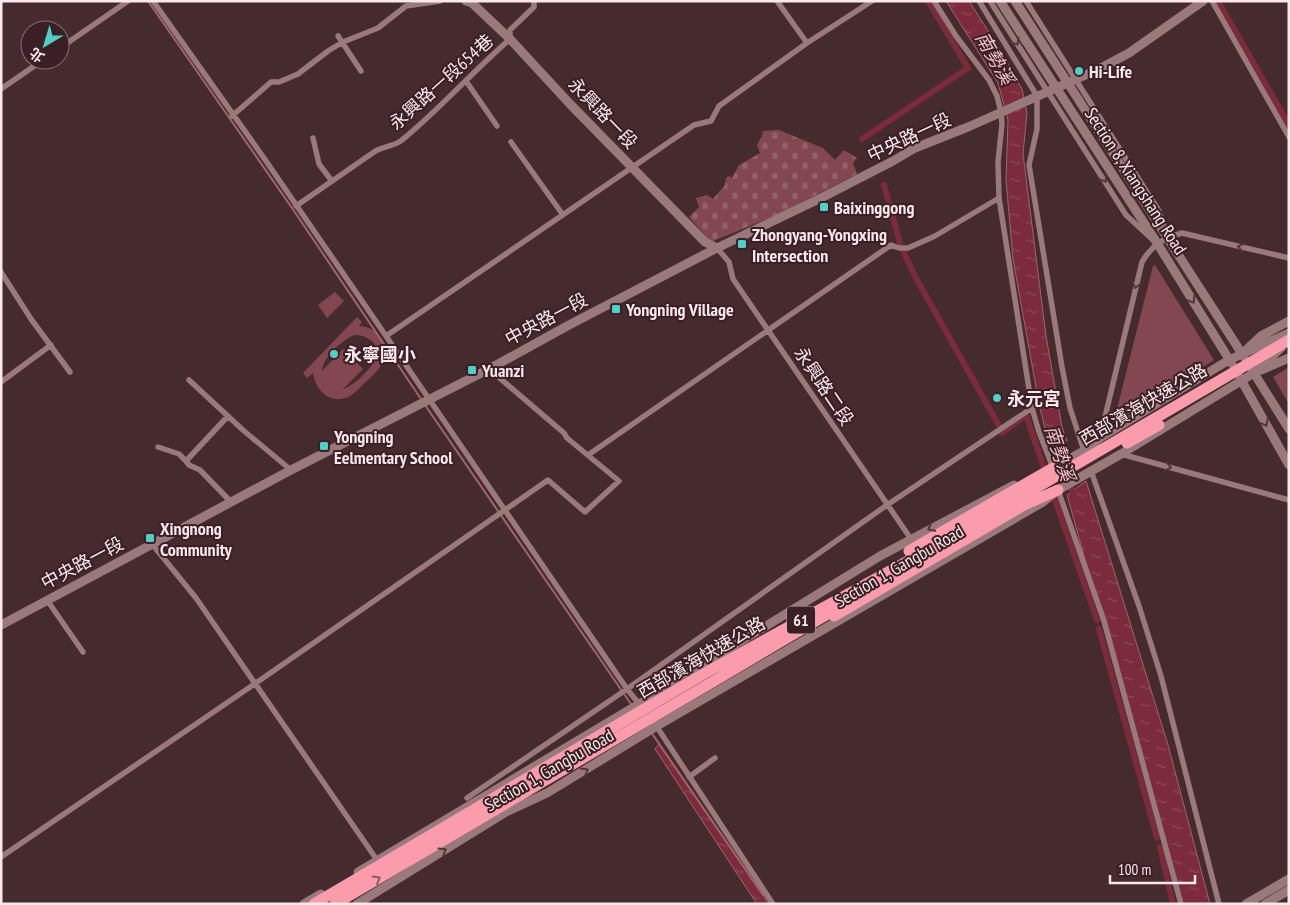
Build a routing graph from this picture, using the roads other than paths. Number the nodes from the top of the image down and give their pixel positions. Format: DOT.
graph roads {
  1 [pos="128,1"];
  2 [pos="152,1"];
  3 [pos="440,1"];
  4 [pos="466,1"];
  5 [pos="534,1"];
  6 [pos="777,1"];
  7 [pos="872,1"];
  8 [pos="934,1"];
  9 [pos="979,1"];
  10 [pos="990,1"];
  11 [pos="1000,1"];
  12 [pos="1015,1"];
  13 [pos="1203,1"];
  14 [pos="1212,1"];
  15 [pos="1024,5"];
  16 [pos="1006,19"];
  17 [pos="338,36"];
  18 [pos="510,39"];
  19 [pos="70,41"];
  20 [pos="343,42"];
  21 [pos="807,43"];
  22 [pos="28,70"];
  23 [pos="361,71"];
  24 [pos="466,81"];
  25 [pos="1072,81"];
  26 [pos="1,88"];
  27 [pos="1052,89"];
  28 [pos="1037,96"];
  29 [pos="1003,110"];
  30 [pos="232,116"];
  31 [pos="497,126"];
  32 [pos="1289,137"];
  33 [pos="313,138"];
  34 [pos="511,142"];
  35 [pos="631,166"];
  36 [pos="331,180"];
  37 [pos="999,198"];
  38 [pos="296,206"];
  39 [pos="563,215"];
  40 [pos="1167,237"];
  41 [pos="1157,243"];
  42 [pos="717,248"];
  43 [pos="1289,258"];
  44 [pos="1,273"];
  45 [pos="1289,321"];
  46 [pos="768,330"];
  47 [pos="1289,333"];
  48 [pos="386,336"];
  49 [pos="1289,341"];
  50 [pos="51,345"];
  51 [pos="1289,347"];
  52 [pos="1242,354"];
  53 [pos="1289,358"];
  54 [pos="1229,360"];
  55 [pos="489,369"];
  56 [pos="70,372"];
  57 [pos="1254,373"];
  58 [pos="189,380"];
  59 [pos="1242,381"];
  60 [pos="1,382"];
  61 [pos="429,399"];
  62 [pos="1032,408"];
  63 [pos="228,416"];
  64 [pos="1289,429"];
  65 [pos="1100,438"];
  66 [pos="158,447"];
  67 [pos="1084,451"];
  68 [pos="1121,454"];
  69 [pos="588,455"];
  70 [pos="186,461"];
  71 [pos="1289,465"];
  72 [pos="1053,468"];
  73 [pos="291,470"];
  74 [pos="1091,471"];
  75 [pos="1058,490"];
  76 [pos="1289,500"];
  77 [pos="231,502"];
  78 [pos="1007,502"];
  79 [pos="887,505"];
  80 [pos="505,511"];
  81 [pos="911,539"];
  82 [pos="152,544"];
  83 [pos="47,600"];
  84 [pos="1,625"];
  85 [pos="83,652"];
  86 [pos="707,672"];
  87 [pos="256,683"];
  88 [pos="627,690"];
  89 [pos="639,704"];
  90 [pos="660,712"];
  91 [pos="646,714"];
  92 [pos="657,726"];
  93 [pos="715,758"];
  94 [pos="552,769"];
  95 [pos="689,777"];
  96 [pos="495,791"];
  97 [pos="467,798"];
  98 [pos="506,812"];
  99 [pos="1,857"];
  100 [pos="377,860"];
  101 [pos="1289,879"];
  102 [pos="1289,890"];
  103 [pos="304,904"];
  104 [pos="314,904"];
  105 [pos="335,904"];
  106 [pos="357,904"];
  107 [pos="773,904"];
  108 [pos="1181,904"];
  109 [pos="1219,904"];
  110 [pos="1246,904"];
  111 [pos="1265,904"];
  1 -- 19 [label="street"];
  2 -- 30 [label="street"];
  3 -- 20 [label="street"];
  4 -- 18 [label="street, 永興路一段"];
  5 -- 18 [label="street, 永興路一段654巷"];
  6 -- 21 [label="street"];
  7 -- 21 [label="street"];
  8 -- 29 [label="street"];
  9 -- 28 [label="street"];
  10 -- 16 [label="street"];
  11 -- 16 [label="street, Section 8, Xiangshang Road"];
  12 -- 15 [label="street, Section 8, Xiangshang Road"];
  13 -- 25 [label="street"];
  14 -- 32 [label="street"];
  15 -- 16 [label="street"];
  15 -- 25 [label="street, Section 8, Xiangshang Road"];
  16 -- 27 [label="street, Section 8, Xiangshang Road, one-way"];
  17 -- 20 [label="street"];
  18 -- 24 [label="street, 永興路一段654巷"];
  18 -- 35 [label="street, 永興路一段"];
  20 -- 23 [label="street"];
  20 -- 30 [label="street"];
  21 -- 35 [label="street"];
  22 -- 26 [label="street"];
  24 -- 31 [label="street"];
  24 -- 36 [label="street, 永興路一段654巷"];
  25 -- 27 [label="street"];
  25 -- 40 [label="street, Section 8, Xiangshang Road"];
  27 -- 28 [label="street"];
  27 -- 41 [label="street, Section 8, Xiangshang Road, one-way"];
  28 -- 29 [label="street, 中央路一段"];
  28 -- 67 [label="street"];
  29 -- 37 [label="street"];
  29 -- 42 [label="street, 中央路一段"];
  30 -- 38 [label="street"];
  33 -- 36 [label="street"];
  34 -- 39 [label="street"];
  35 -- 39 [label="street"];
  35 -- 42 [label="street, 永興路一段"];
  36 -- 38 [label="street, 永興路一段654巷"];
  37 -- 46 [label="street"];
  37 -- 62 [label="street"];
  38 -- 48 [label="street"];
  39 -- 48 [label="street"];
  40 -- 41 [label="street"];
  43 -- 40 [label="street, one-way"];
  40 -- 52 [label="street, Section 8, Xiangshang Road"];
  41 -- 54 [label="street, Section 8, Xiangshang Road, one-way"];
  41 -- 65 [label="street, one-way"];
  42 -- 46 [label="street, 永興路二段"];
  42 -- 55 [label="street, 中央路一段"];
  44 -- 50 [label="street"];
  45 -- 52 [label="street, Section 1, Gangbu Road"];
  46 -- 69 [label="street"];
  46 -- 79 [label="street, 永興路二段"];
  47 -- 52 [label="street, Section 1, Gangbu Road"];
  48 -- 61 [label="street"];
  49 -- 57 [label="street, Section 1, Gangbu Road"];
  49 -- 86 [label="highway, 西部濱海快速公路 / 61"];
  50 -- 56 [label="street"];
  50 -- 60 [label="street"];
  51 -- 90 [label="highway, 西部濱海快速公路 / 61"];
  52 -- 54 [label="street, Section 1, Gangbu Road"];
  52 -- 57 [label="street, Section 8, Xiangshang Road"];
  53 -- 57 [label="street, Section 1, Gangbu Road"];
  54 -- 59 [label="street, Section 8, Xiangshang Road"];
  54 -- 65 [label="street, Section 1, Gangbu Road"];
  55 -- 61 [label="street, 中央路一段"];
  55 -- 69 [label="street"];
  57 -- 59 [label="street, Section 1, Gangbu Road"];
  57 -- 64 [label="street, Section 8, Xiangshang Road"];
  58 -- 63 [label="street"];
  59 -- 68 [label="street, Section 1, Gangbu Road"];
  59 -- 71 [label="street, Section 8, Xiangshang Road, one-way"];
  61 -- 73 [label="street, 中央路一段"];
  61 -- 80 [label="street"];
  62 -- 72 [label="street"];
  62 -- 79 [label="street"];
  63 -- 70 [label="street"];
  63 -- 73 [label="street"];
  65 -- 67 [label="street, Section 1, Gangbu Road"];
  66 -- 70 [label="street"];
  67 -- 72 [label="street, Section 1, Gangbu Road"];
  68 -- 74 [label="street, Section 1, Gangbu Road"];
  68 -- 76 [label="street, one-way"];
  68 -- 78 [label="street, Section 1, Gangbu Road"];
  69 -- 80 [label="street"];
  70 -- 77 [label="street"];
  72 -- 78 [label="street, Section 1, Gangbu Road"];
  72 -- 81 [label="street, Section 1, Gangbu Road, one-way"];
  72 -- 86 [label="highway"];
  73 -- 77 [label="street, 中央路一段"];
  74 -- 75 [label="street, Section 1, Gangbu Road"];
  74 -- 109 [label="street"];
  75 -- 90 [label="highway"];
  75 -- 92 [label="street, Section 1, Gangbu Road"];
  75 -- 108 [label="street"];
  77 -- 82 [label="street, 中央路一段"];
  78 -- 91 [label="street, Section 1, Gangbu Road"];
  79 -- 81 [label="street, 永興路二段"];
  79 -- 88 [label="street"];
  80 -- 87 [label="street"];
  80 -- 88 [label="street"];
  81 -- 89 [label="street, Section 1, Gangbu Road"];
  82 -- 83 [label="street, 中央路一段"];
  82 -- 87 [label="street"];
  83 -- 84 [label="street, 中央路一段"];
  83 -- 85 [label="street"];
  86 -- 104 [label="highway, 西部濱海快速公路 / 61"];
  87 -- 99 [label="street"];
  87 -- 100 [label="street"];
  88 -- 89 [label="street"];
  88 -- 97 [label="street"];
  89 -- 91 [label="street"];
  89 -- 96 [label="street, Section 1, Gangbu Road"];
  105 -- 90 [label="highway, 西部濱海快速公路 / 61, one-way"];
  91 -- 92 [label="street"];
  91 -- 94 [label="street, Section 1, Gangbu Road"];
  92 -- 95 [label="street"];
  98 -- 92 [label="street, Section 1, Gangbu Road, one-way"];
  93 -- 95 [label="street"];
  94 -- 96 [label="street"];
  94 -- 98 [label="street"];
  95 -- 107 [label="street"];
  96 -- 100 [label="street, Section 1, Gangbu Road"];
  106 -- 98 [label="street, Section 1, Gangbu Road, one-way"];
  100 -- 103 [label="street, Section 1, Gangbu Road"];
  101 -- 110 [label="street"];
  102 -- 111 [label="street"];
}
